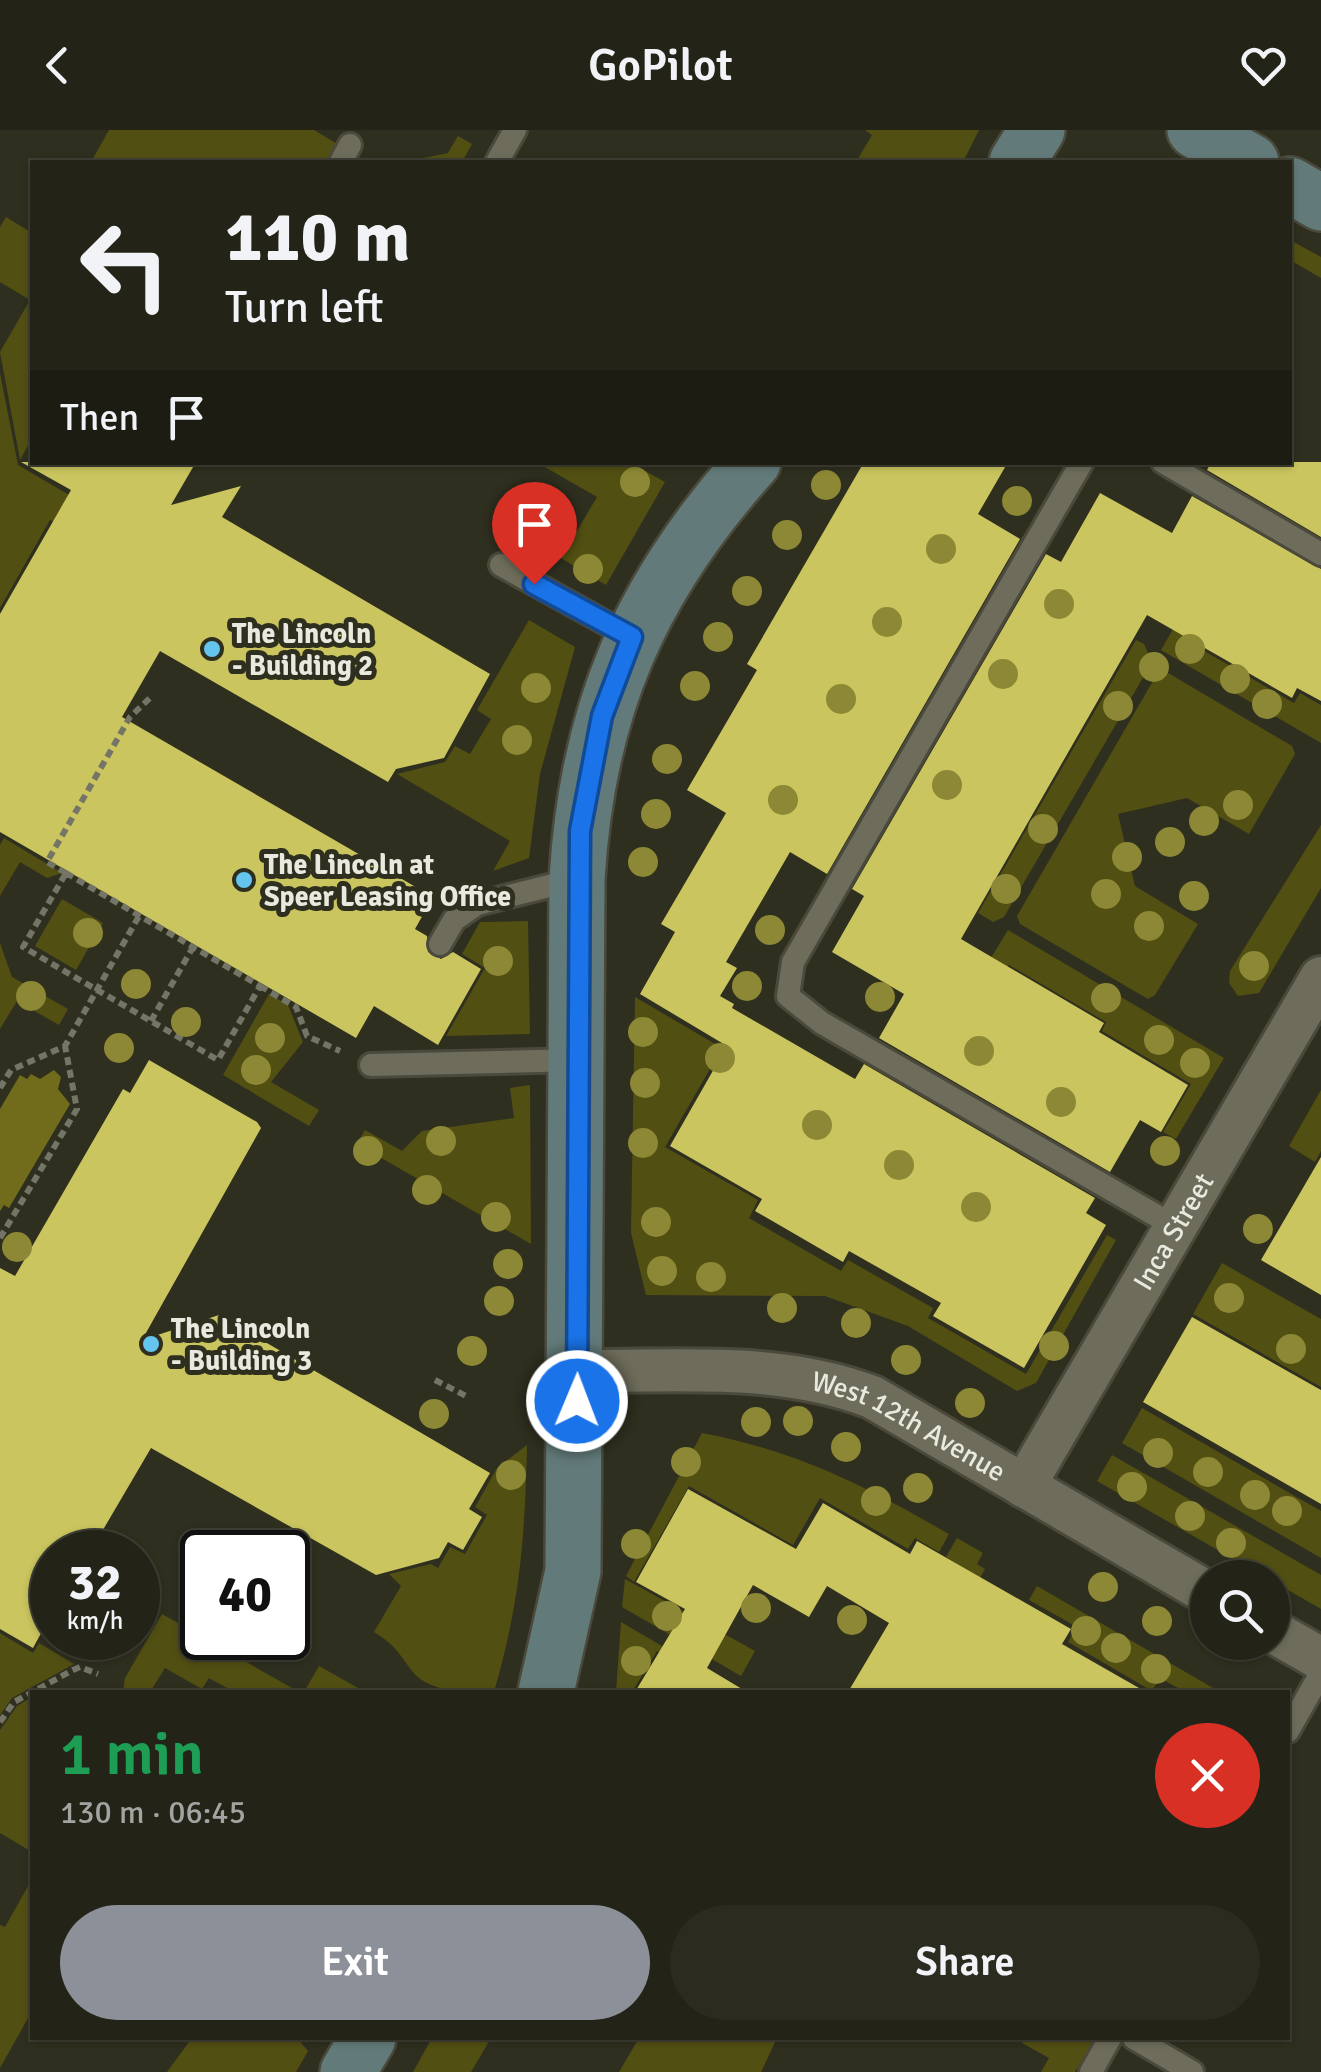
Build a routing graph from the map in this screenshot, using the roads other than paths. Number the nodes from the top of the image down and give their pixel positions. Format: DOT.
graph roads {
  1 [pos="515,130"];
  2 [pos="1036,130"];
  3 [pos="1196,130"];
  4 [pos="497,160"];
  5 [pos="1018,160"];
  6 [pos="1248,160"];
  7 [pos="1292,186"];
  8 [pos="1321,204"];
  9 [pos="751,465"];
  10 [pos="1080,465"];
  11 [pos="1167,465"];
  12 [pos="1321,554"];
  13 [pos="501,565"];
  14 [pos="632,637"];
  15 [pos="577,879"];
  16 [pos="440,944"];
  17 [pos="1321,978"];
  18 [pos="578,1060"];
  19 [pos="370,1066"];
  20 [pos="1176,1227"];
  21 [pos="578,1371"];
  22 [pos="1024,1486"];
  23 [pos="1190,1583"];
  24 [pos="1290,1641"];
  25 [pos="1321,1659"];
  26 [pos="1321,1673"];
  27 [pos="546,1690"];
  28 [pos="1290,1727"];
  29 [pos="1109,2040"];
  30 [pos="1137,2040"];
  31 [pos="1090,2072"];
  32 [pos="1192,2072"];
  1 -- 4 [label="lane"];
  2 -- 5 [label="street"];
  3 -- 6 [label="street"];
  7 -- 8 [label="street"];
  9 -- 14 [label="street"];
  10 -- 20 [label="lane"];
  11 -- 12 [label="lane"];
  13 -- 14 [label="lane"];
  14 -- 15 [label="street"];
  15 -- 16 [label="lane"];
  15 -- 18 [label="street"];
  17 -- 20 [label="street, Inca Street"];
  18 -- 19 [label="lane"];
  18 -- 21 [label="street"];
  20 -- 22 [label="street, Inca Street"];
  21 -- 22 [label="street, West 12th Avenue"];
  21 -- 27 [label="street"];
  22 -- 23 [label="street, West 12th Avenue"];
  24 -- 25 [label="street"];
  26 -- 28 [label="lane"];
  29 -- 31 [label="lane"];
  30 -- 32 [label="lane"];
}
